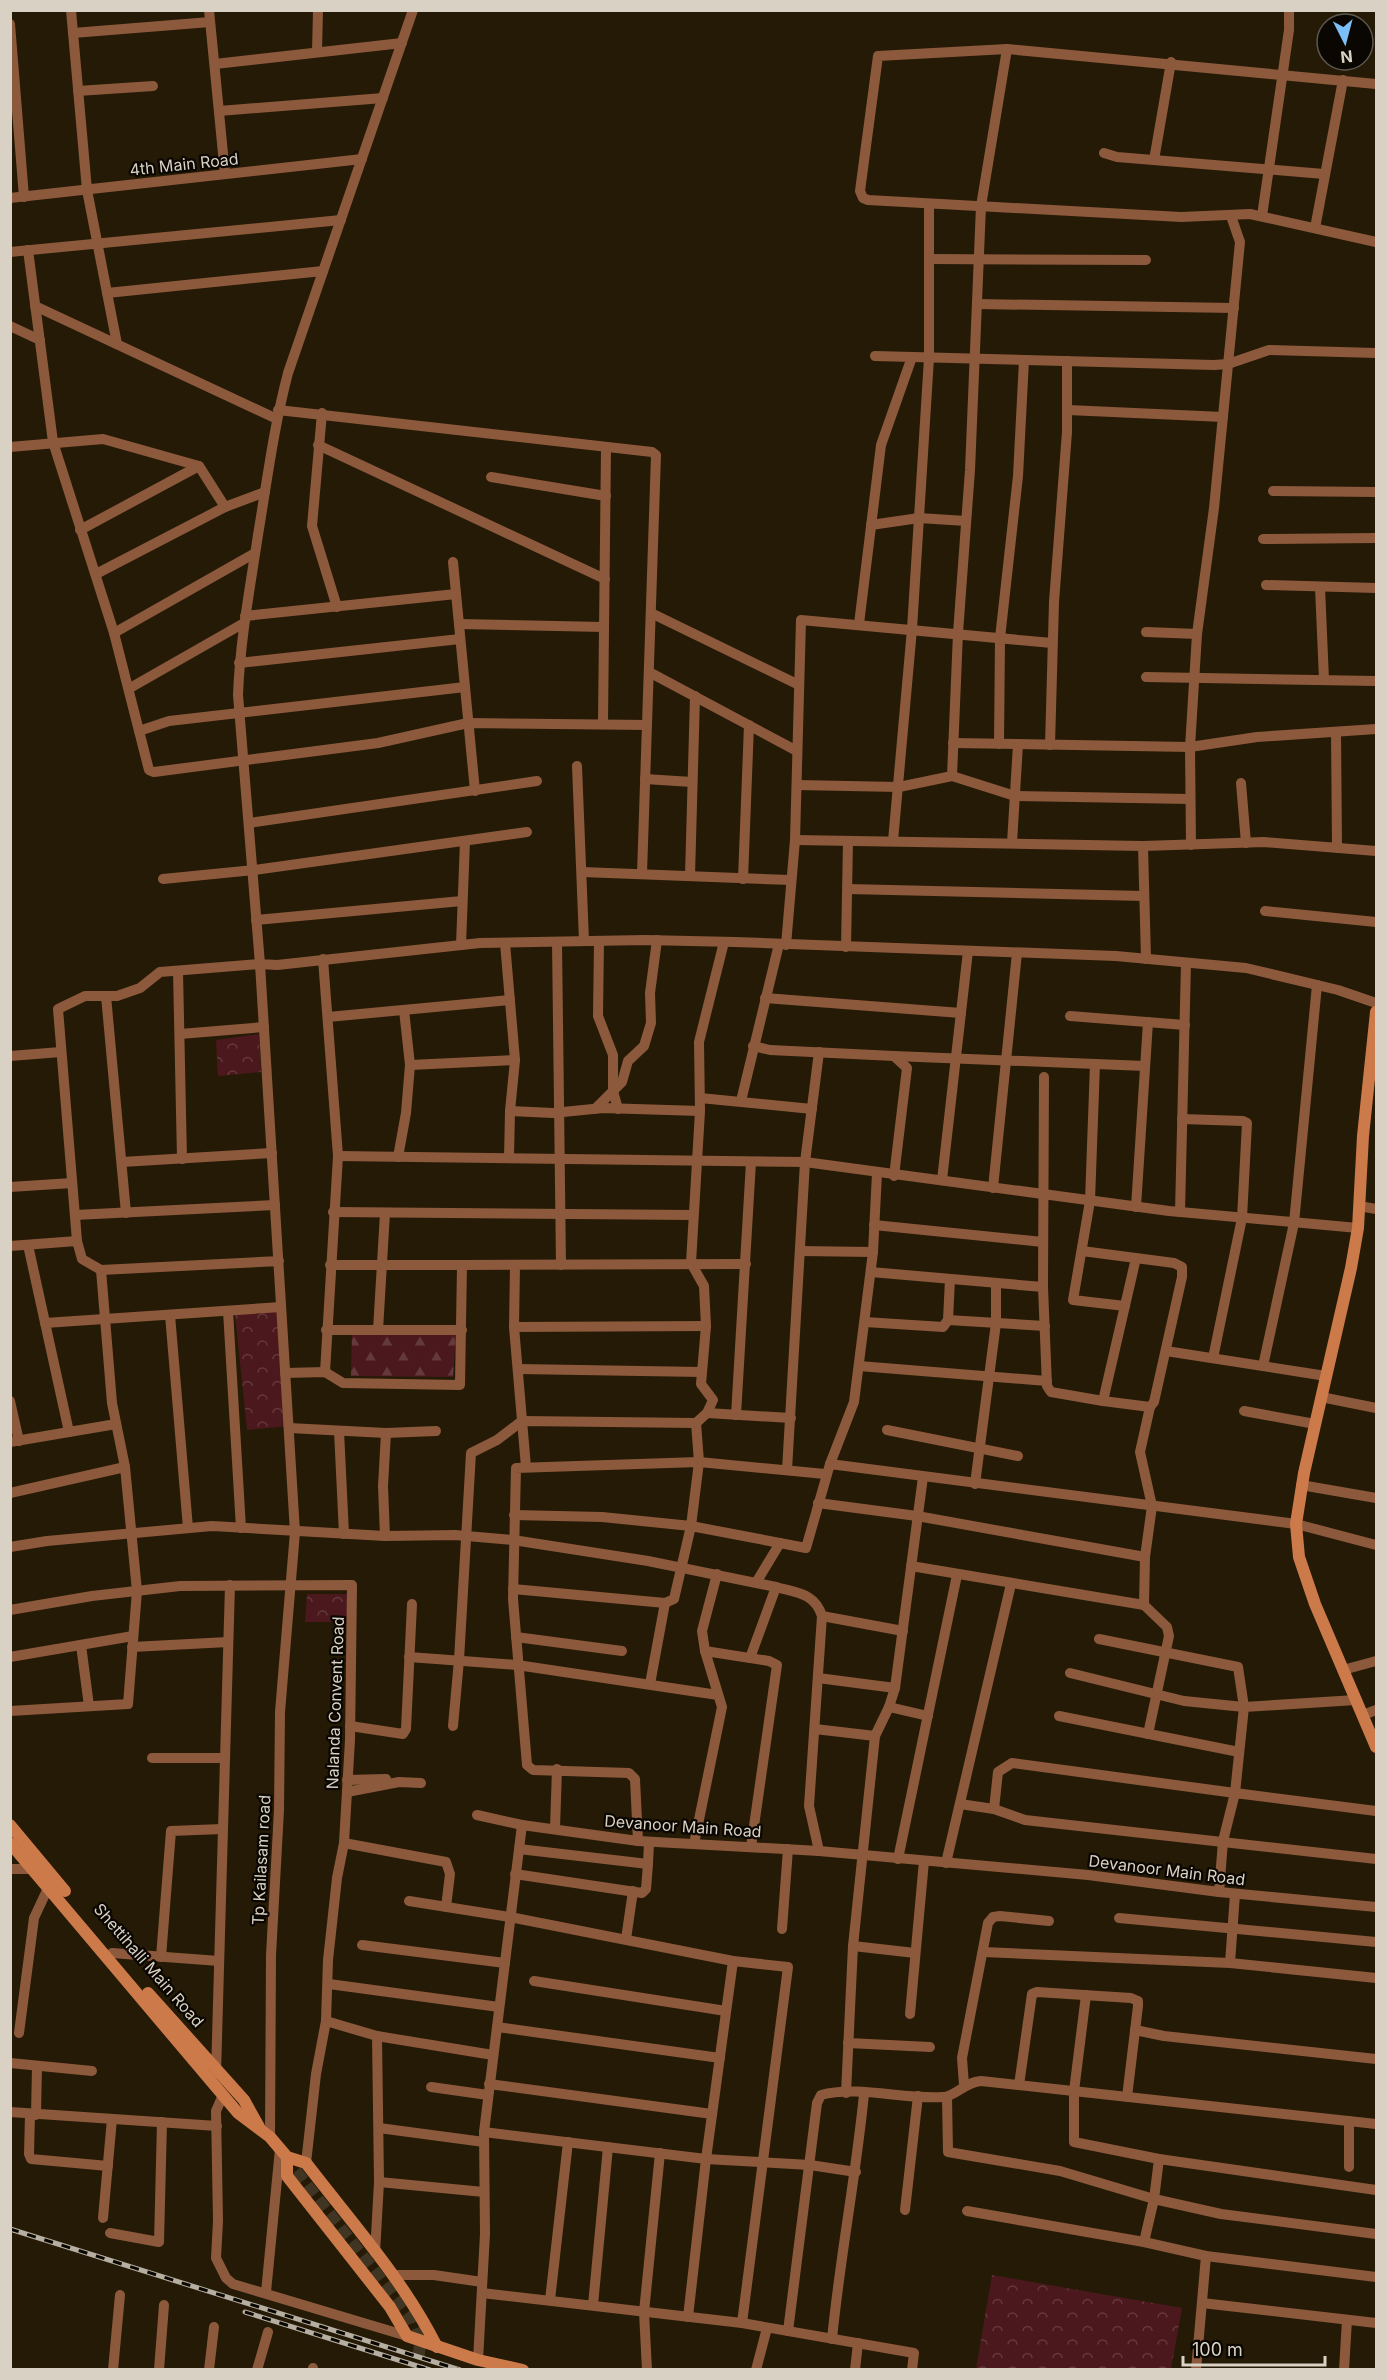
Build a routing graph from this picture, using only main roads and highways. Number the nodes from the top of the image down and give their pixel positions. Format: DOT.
graph roads {
  1 [pos="1377,1012"];
  2 [pos="1377,1747"];
  3 [pos="10,1825"];
  4 [pos="10,1843"];
  5 [pos="40,1869"];
  6 [pos="214,2075"];
  7 [pos="260,2128"];
  8 [pos="283,2153"];
  9 [pos="437,2347"];
  10 [pos="523,2370"];
  1 -- 2 [label="main road"];
  3 -- 5 [label="main road, Shettihalli Main Road"];
  4 -- 5 [label="main road, Shettihalli Main Road"];
  5 -- 6 [label="main road, Shettihalli Main Road"];
  5 -- 6 [label="main road, Shettihalli Main Road"];
  6 -- 7 [label="main road, Shettihalli Main Road"];
  6 -- 7 [label="main road, Shettihalli Main Road"];
  7 -- 8 [label="main road, Shettihalli Main Road"];
  8 -- 9 [label="main road"];
  8 -- 9 [label="main road"];
  9 -- 10 [label="main road"];
}
